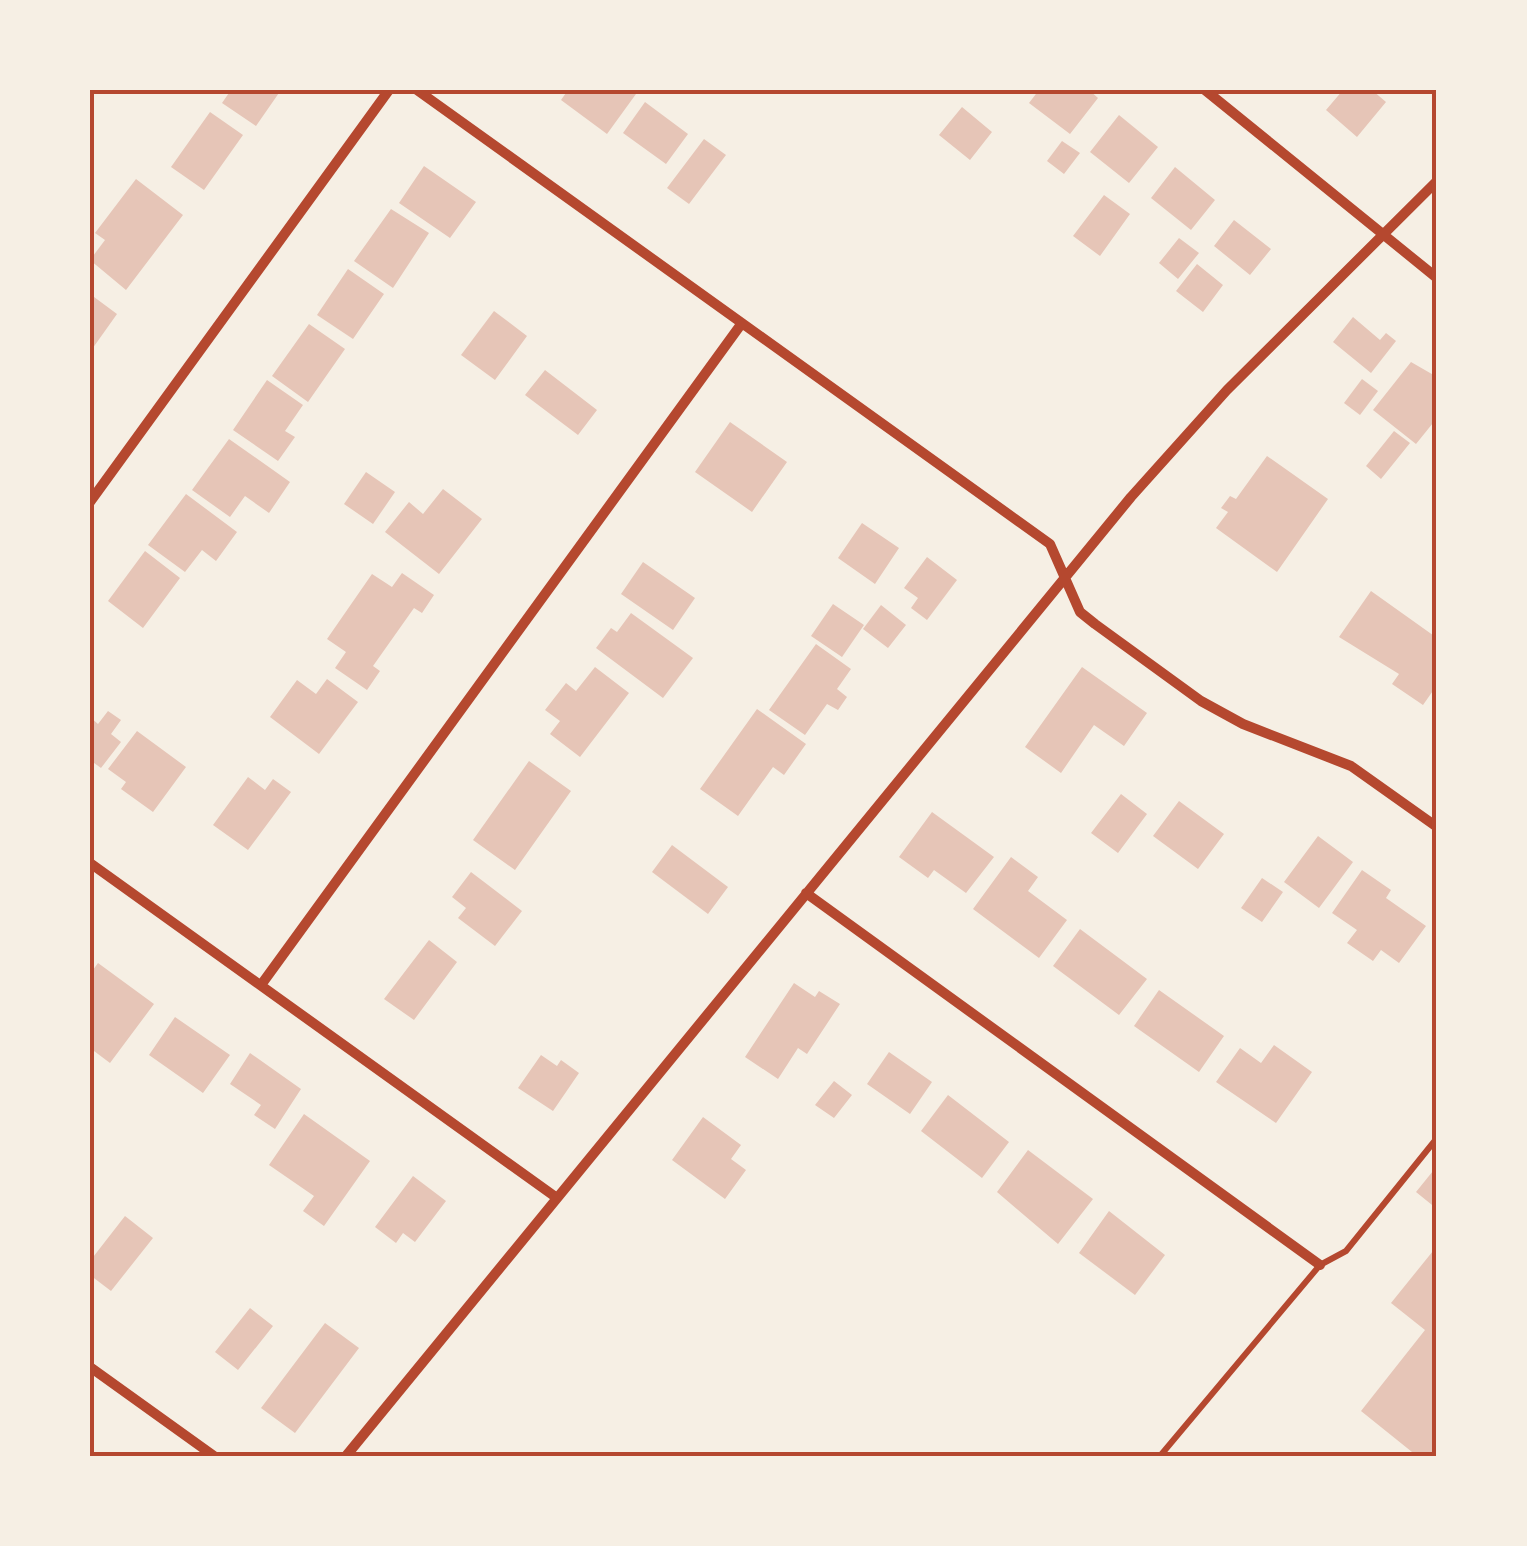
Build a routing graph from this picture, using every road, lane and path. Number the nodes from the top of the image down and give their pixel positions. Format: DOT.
graph roads {
  1 [pos="389,90"];
  2 [pos="418,90"];
  3 [pos="1206,90"];
  4 [pos="1437,180"];
  5 [pos="1380,233"];
  6 [pos="1437,278"];
  7 [pos="742,324"];
  8 [pos="90,502"];
  9 [pos="1065,577"];
  10 [pos="1437,827"];
  11 [pos="90,863"];
  12 [pos="806,892"];
  13 [pos="260,984"];
  14 [pos="1437,1138"];
  15 [pos="557,1198"];
  16 [pos="1320,1264"];
  17 [pos="90,1368"];
  18 [pos="214,1456"];
  19 [pos="346,1456"];
  20 [pos="1160,1456"];
  1 -- 8 [label="street"];
  2 -- 7 [label="street"];
  3 -- 5 [label="street"];
  4 -- 5 [label="street"];
  5 -- 6 [label="street"];
  5 -- 9 [label="street"];
  7 -- 9 [label="street"];
  7 -- 13 [label="street"];
  9 -- 10 [label="street"];
  9 -- 12 [label="street"];
  11 -- 13 [label="street"];
  12 -- 15 [label="street"];
  12 -- 16 [label="street"];
  13 -- 15 [label="street"];
  14 -- 16 [label="lane"];
  15 -- 19 [label="street"];
  16 -- 20 [label="lane"];
  17 -- 18 [label="street"];
}
